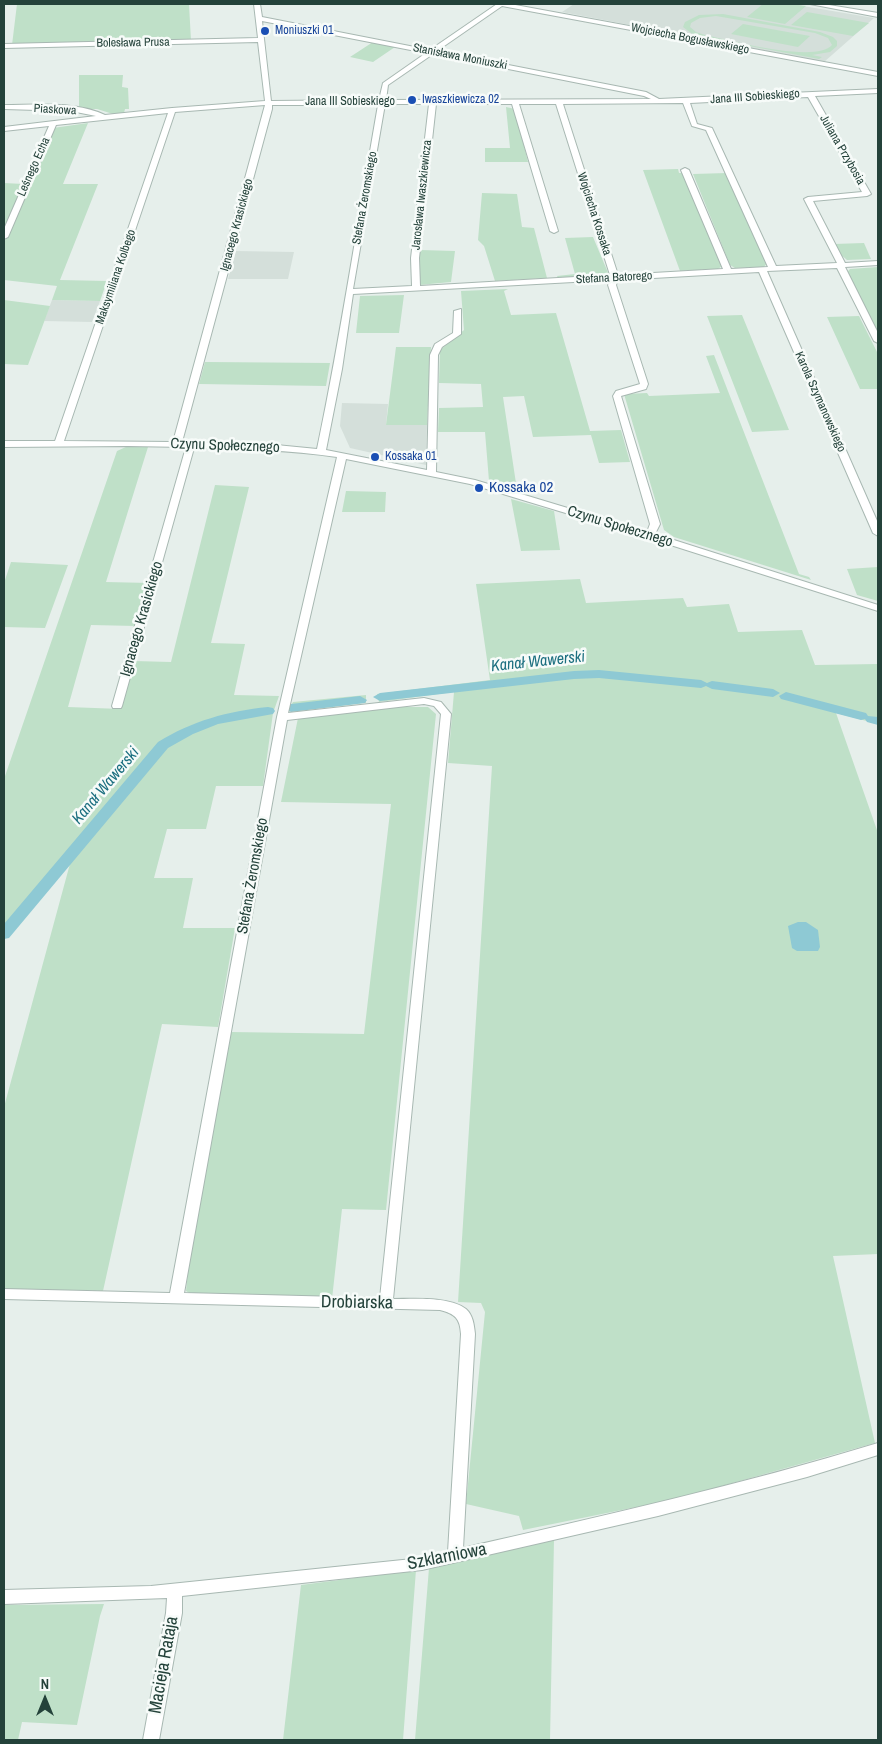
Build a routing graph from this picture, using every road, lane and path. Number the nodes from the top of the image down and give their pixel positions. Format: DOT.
graph roads {
  1 [pos="257,4"];
  2 [pos="501,4"];
  3 [pos="813,4"];
  4 [pos="878,15"];
  5 [pos="259,18"];
  6 [pos="262,40"];
  7 [pos="4,46"];
  8 [pos="431,51"];
  9 [pos="878,74"];
  10 [pos="878,82"];
  11 [pos="876,91"];
  12 [pos="810,94"];
  13 [pos="658,101"];
  14 [pos="686,101"];
  15 [pos="381,102"];
  16 [pos="433,102"];
  17 [pos="515,102"];
  18 [pos="559,102"];
  19 [pos="268,103"];
  20 [pos="4,107"];
  21 [pos="172,110"];
  22 [pos="104,118"];
  23 [pos="53,124"];
  24 [pos="4,129"];
  25 [pos="685,170"];
  26 [pos="554,231"];
  27 [pos="4,237"];
  28 [pos="878,263"];
  29 [pos="841,265"];
  30 [pos="773,269"];
  31 [pos="762,270"];
  32 [pos="728,272"];
  33 [pos="615,278"];
  34 [pos="416,289"];
  35 [pos="349,292"];
  36 [pos="458,311"];
  37 [pos="878,341"];
  38 [pos="58,443"];
  39 [pos="4,444"];
  40 [pos="177,444"];
  41 [pos="191,444"];
  42 [pos="321,452"];
  43 [pos="342,455"];
  44 [pos="431,472"];
  45 [pos="878,534"];
  46 [pos="650,536"];
  47 [pos="878,608"];
  48 [pos="117,706"];
  49 [pos="282,717"];
  50 [pos="4,1294"];
  51 [pos="176,1298"];
  52 [pos="386,1304"];
  53 [pos="878,1450"];
  54 [pos="455,1557"];
  55 [pos="175,1590"];
  56 [pos="4,1598"];
  57 [pos="151,1740"];
  1 -- 5 [label="street, Ignacego Krasickiego"];
  2 -- 8 [label="street, Stefana Żeromskiego"];
  2 -- 9 [label="street, Wojciecha Bogusławskiego"];
  3 -- 4 [label="street"];
  5 -- 6 [label="street, Ignacego Krasickiego"];
  5 -- 8 [label="street, Stanisława Moniuszki"];
  6 -- 7 [label="street, Bolesława Prusa"];
  6 -- 19 [label="street, Ignacego Krasickiego"];
  8 -- 13 [label="street, Stanisława Moniuszki"];
  8 -- 15 [label="street, Stefana Żeromskiego"];
  10 -- 11 [label="street"];
  11 -- 12 [label="street, Jana III Sobieskiego"];
  12 -- 14 [label="street, Jana III Sobieskiego"];
  12 -- 29 [label="street, Juliana Przybosia"];
  13 -- 14 [label="street, Jana III Sobieskiego"];
  13 -- 18 [label="street, Jana III Sobieskiego"];
  14 -- 30 [label="street"];
  15 -- 16 [label="street, Jana III Sobieskiego"];
  15 -- 19 [label="street, Jana III Sobieskiego"];
  15 -- 35 [label="street, Stefana Żeromskiego"];
  16 -- 17 [label="street, Jana III Sobieskiego"];
  16 -- 34 [label="street, Jarosława Iwaszkiewicza"];
  17 -- 18 [label="street, Jana III Sobieskiego"];
  17 -- 26 [label="street"];
  18 -- 33 [label="street, Wojciecha Kossaka"];
  19 -- 21 [label="street, Jana III Sobieskiego"];
  19 -- 40 [label="street, Ignacego Krasickiego"];
  20 -- 22 [label="street, Piaskowa"];
  21 -- 22 [label="street, Jana III Sobieskiego"];
  21 -- 38 [label="street, Maksymiliana Kolbego"];
  22 -- 23 [label="street, Jana III Sobieskiego"];
  23 -- 24 [label="street, Jana III Sobieskiego"];
  23 -- 27 [label="street, Leśnego Echa"];
  25 -- 32 [label="street"];
  28 -- 29 [label="street, Stefana Batorego"];
  29 -- 30 [label="street, Stefana Batorego"];
  29 -- 37 [label="street, Juliana Przybosia"];
  30 -- 31 [label="street, Stefana Batorego"];
  31 -- 32 [label="street, Stefana Batorego"];
  31 -- 45 [label="street, Karola Szymanowskiego"];
  32 -- 33 [label="street, Stefana Batorego"];
  33 -- 34 [label="street, Stefana Batorego"];
  33 -- 46 [label="street, Wojciecha Kossaka"];
  34 -- 35 [label="street, Stefana Batorego"];
  35 -- 42 [label="street, Stefana Żeromskiego"];
  36 -- 44 [label="street"];
  38 -- 39 [label="street, Czynu Społecznego"];
  38 -- 40 [label="street, Czynu Społecznego"];
  40 -- 41 [label="street, Czynu Społecznego"];
  41 -- 42 [label="street, Czynu Społecznego"];
  41 -- 48 [label="street, Ignacego Krasickiego"];
  42 -- 43 [label="street, Czynu Społecznego"];
  43 -- 44 [label="street, Czynu Społecznego"];
  43 -- 49 [label="street, Stefana Żeromskiego"];
  44 -- 46 [label="street, Czynu Społecznego"];
  46 -- 47 [label="street, Czynu Społecznego"];
  49 -- 51 [label="street, Stefana Żeromskiego"];
  49 -- 52 [label="street"];
  50 -- 51 [label="street, Drobiarska"];
  51 -- 52 [label="street, Drobiarska"];
  52 -- 54 [label="street, Drobiarska"];
  53 -- 54 [label="street, Szklarniowa"];
  54 -- 55 [label="street, Szklarniowa"];
  55 -- 56 [label="street, Szklarniowa"];
  55 -- 57 [label="street, Macieja Rataja"];
}
